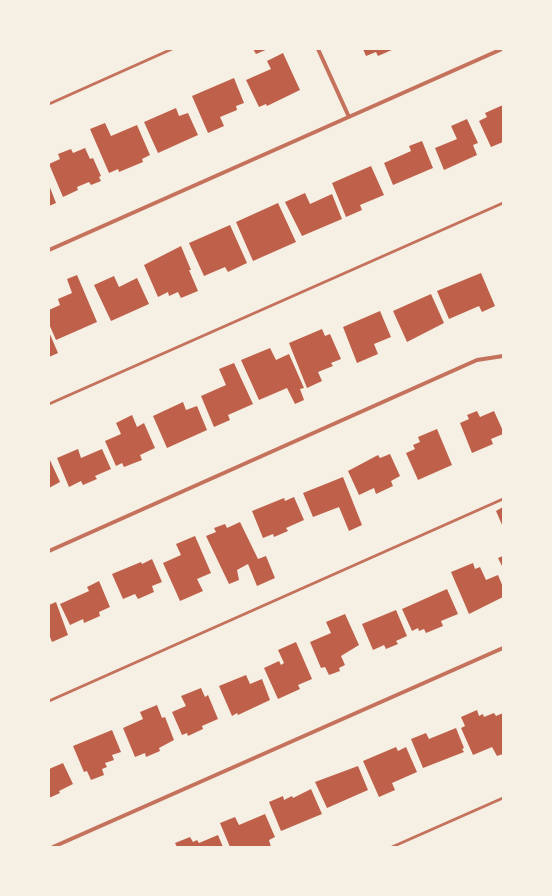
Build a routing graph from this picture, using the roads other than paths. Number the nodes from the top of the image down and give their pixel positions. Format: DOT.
graph roads {
  1 [pos="172,49"];
  2 [pos="318,49"];
  3 [pos="502,49"];
  4 [pos="49,104"];
  5 [pos="349,117"];
  6 [pos="503,203"];
  7 [pos="49,250"];
  8 [pos="503,356"];
  9 [pos="49,404"];
  10 [pos="503,499"];
  11 [pos="49,551"];
  12 [pos="503,648"];
  13 [pos="49,701"];
  14 [pos="503,798"];
  15 [pos="53,847"];
  16 [pos="392,847"];
  1 -- 4 [label="lane"];
  2 -- 5 [label="street"];
  3 -- 5 [label="street"];
  5 -- 7 [label="street"];
  6 -- 9 [label="lane"];
  8 -- 11 [label="street"];
  10 -- 13 [label="lane"];
  12 -- 15 [label="street"];
  14 -- 16 [label="lane"];
}
